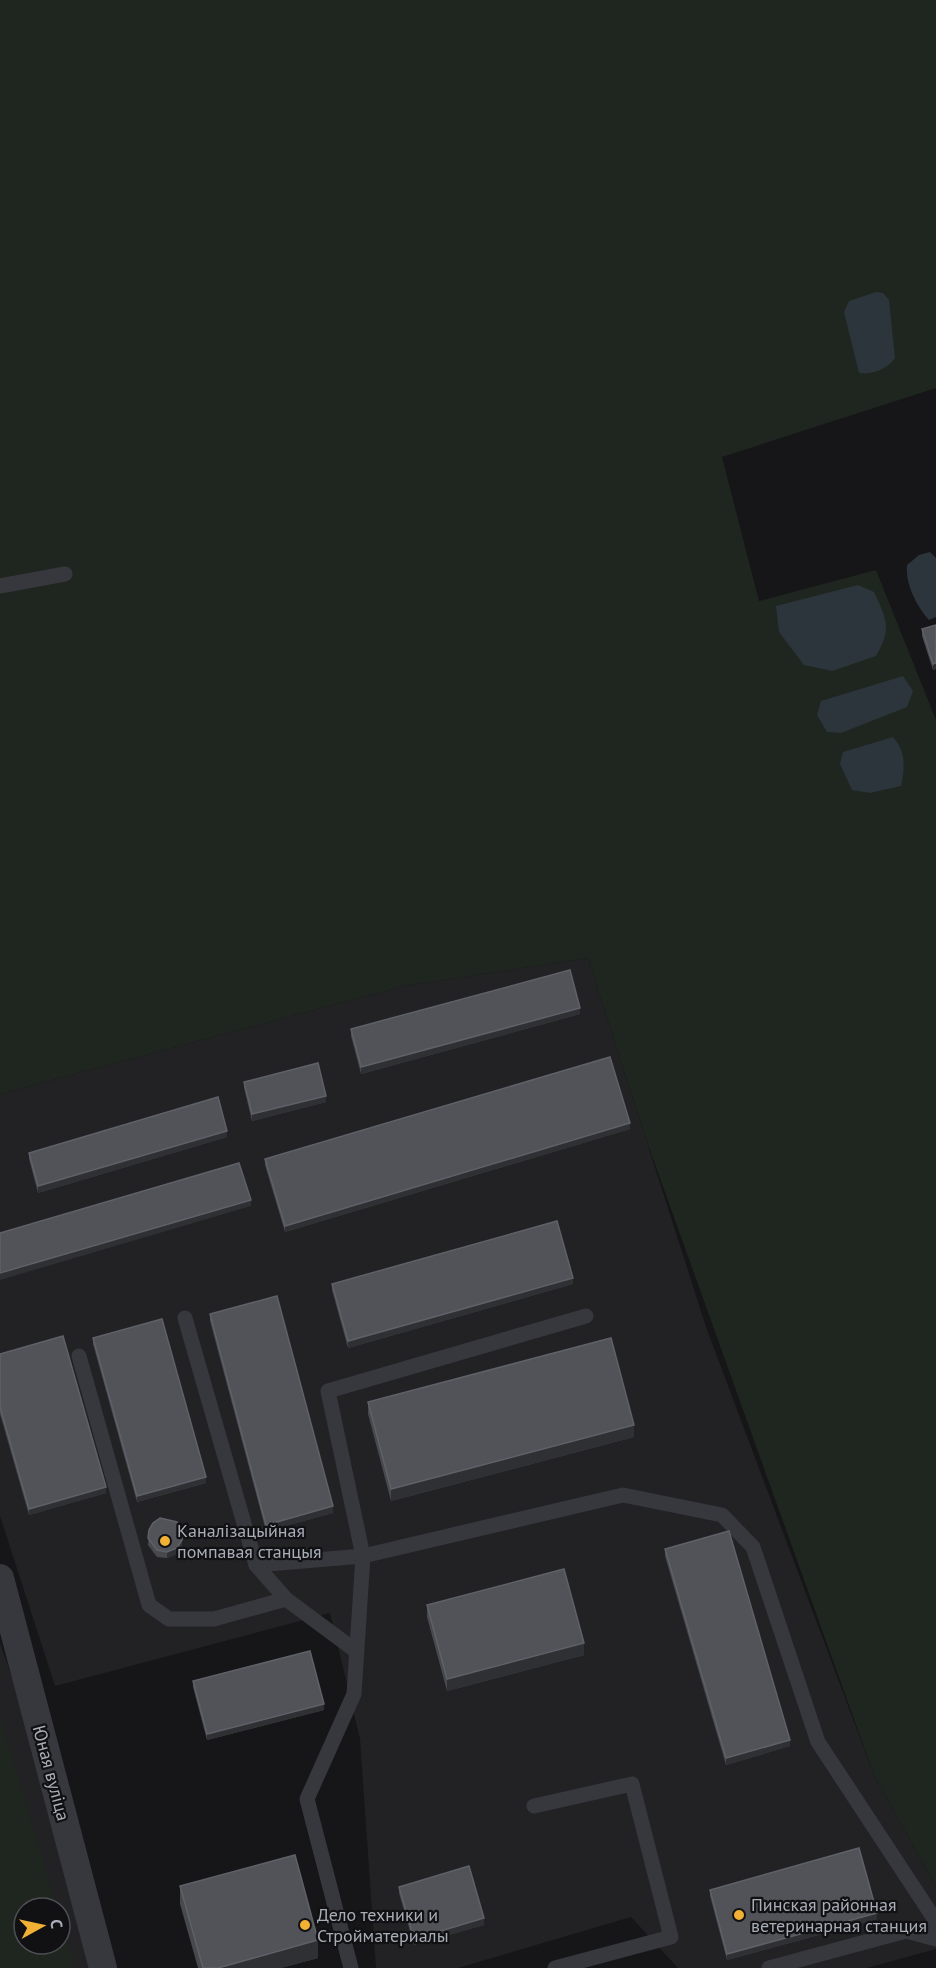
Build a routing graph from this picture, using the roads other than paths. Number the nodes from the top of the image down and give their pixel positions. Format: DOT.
graph roads {
  1 [pos="65,574"];
  2 [pos="0,586"];
  3 [pos="586,1316"];
  4 [pos="185,1318"];
  5 [pos="79,1356"];
  6 [pos="363,1556"];
  7 [pos="256,1565"];
  8 [pos="0,1578"];
  9 [pos="286,1599"];
  10 [pos="356,1652"];
  11 [pos="534,1806"];
  12 [pos="936,1930"];
  13 [pos="936,1939"];
  14 [pos="594,1964"];
  15 [pos="103,1968"];
  16 [pos="351,1968"];
  17 [pos="555,1968"];
  18 [pos="770,1968"];
  1 -- 2 [label="lane"];
  3 -- 6 [label="lane"];
  4 -- 7 [label="lane"];
  5 -- 9 [label="lane"];
  6 -- 7 [label="lane"];
  6 -- 10 [label="lane"];
  6 -- 12 [label="lane"];
  7 -- 9 [label="lane"];
  8 -- 15 [label="street, Юная вуліца"];
  9 -- 10 [label="lane"];
  10 -- 16 [label="lane"];
  11 -- 14 [label="lane"];
  13 -- 18 [label="lane"];
  14 -- 17 [label="lane"];
}
